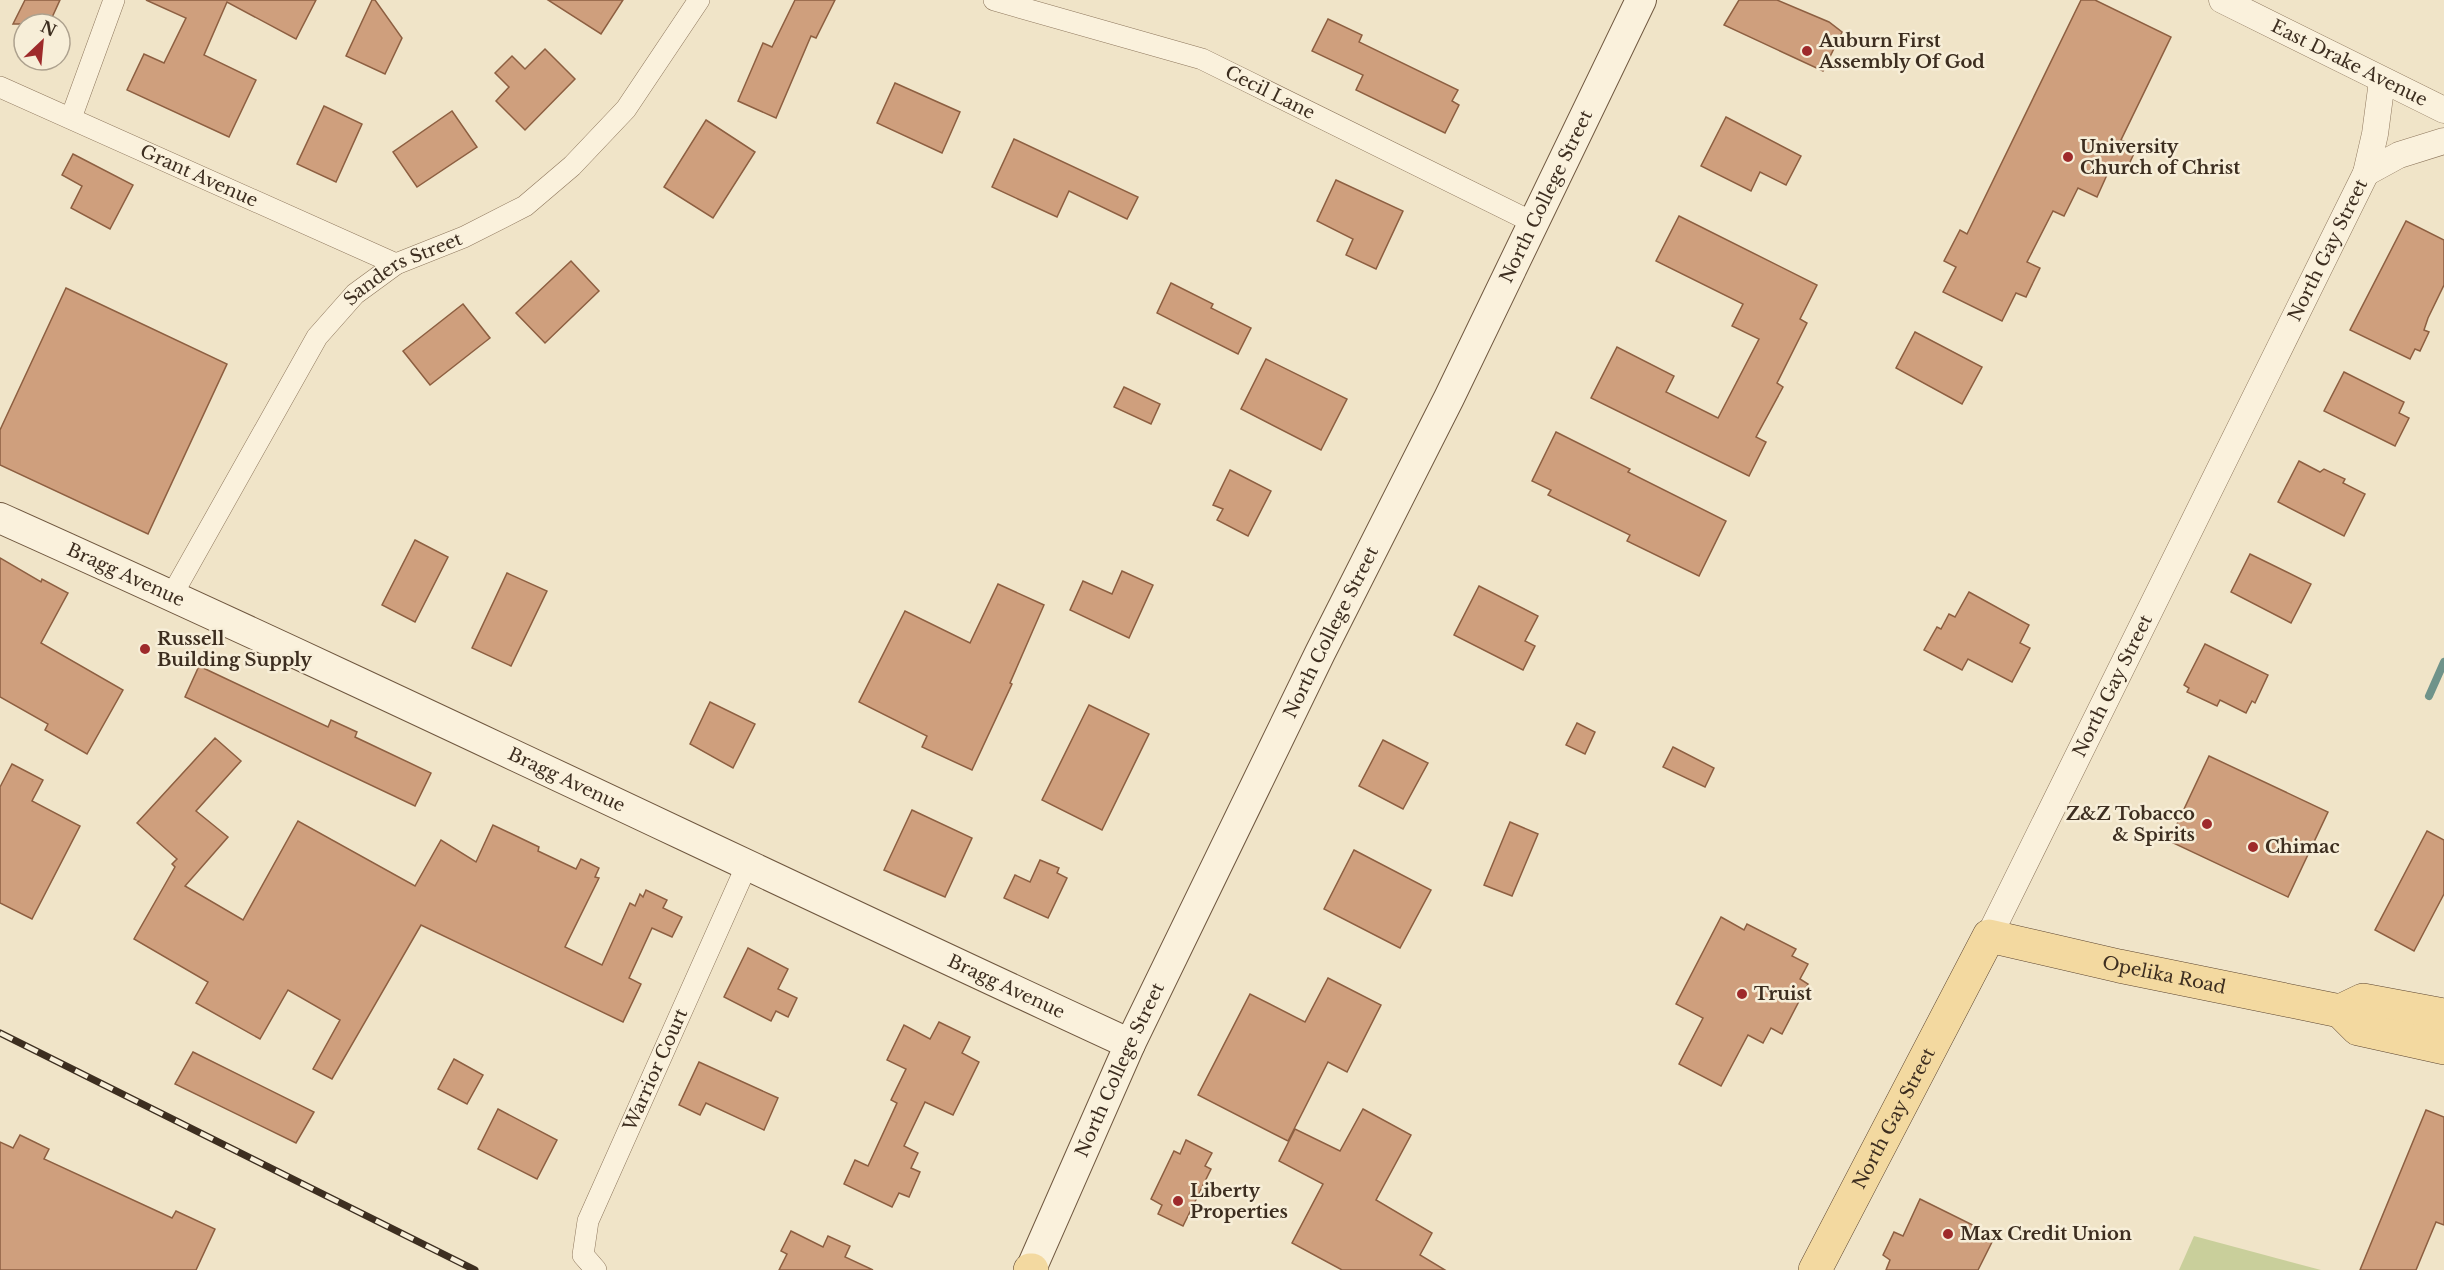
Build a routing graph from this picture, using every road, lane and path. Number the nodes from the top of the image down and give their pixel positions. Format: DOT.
graph roads {
  1 [pos="114,0"];
  2 [pos="699,0"];
  3 [pos="994,0"];
  4 [pos="1641,0"];
  5 [pos="2222,0"];
  6 [pos="2382,81"];
  7 [pos="0,87"];
  8 [pos="2444,110"];
  9 [pos="71,118"];
  10 [pos="2444,141"];
  11 [pos="2366,173"];
  12 [pos="1534,223"];
  13 [pos="396,264"];
  14 [pos="0,518"];
  15 [pos="172,595"];
  16 [pos="746,867"];
  17 [pos="1989,936"];
  18 [pos="2340,1011"];
  19 [pos="2444,1016"];
  20 [pos="1131,1044"];
  21 [pos="2444,1048"];
  22 [pos="596,1270"];
  23 [pos="1031,1270"];
  24 [pos="1815,1270"];
  1 -- 9 [label="street"];
  2 -- 13 [label="street, Sanders Street"];
  3 -- 12 [label="street, Cecil Lane"];
  4 -- 12 [label="main road, North College Street"];
  5 -- 6 [label="street, East Drake Avenue"];
  6 -- 8 [label="street, East Drake Avenue"];
  6 -- 11 [label="street"];
  7 -- 9 [label="street, Grant Avenue"];
  9 -- 13 [label="street, Grant Avenue"];
  10 -- 11 [label="street, North Gay Street"];
  11 -- 17 [label="street, North Gay Street"];
  12 -- 20 [label="main road, North College Street"];
  13 -- 15 [label="street, Sanders Street"];
  14 -- 15 [label="main road, Bragg Avenue"];
  15 -- 16 [label="main road, Bragg Avenue"];
  16 -- 20 [label="main road, Bragg Avenue"];
  16 -- 22 [label="street, Warrior Court"];
  17 -- 18 [label="main road, Opelika Road"];
  17 -- 24 [label="main road, North Gay Street"];
  18 -- 19 [label="main road"];
  18 -- 21 [label="main road, Opelika Road"];
  20 -- 23 [label="main road, North College Street"];
}
